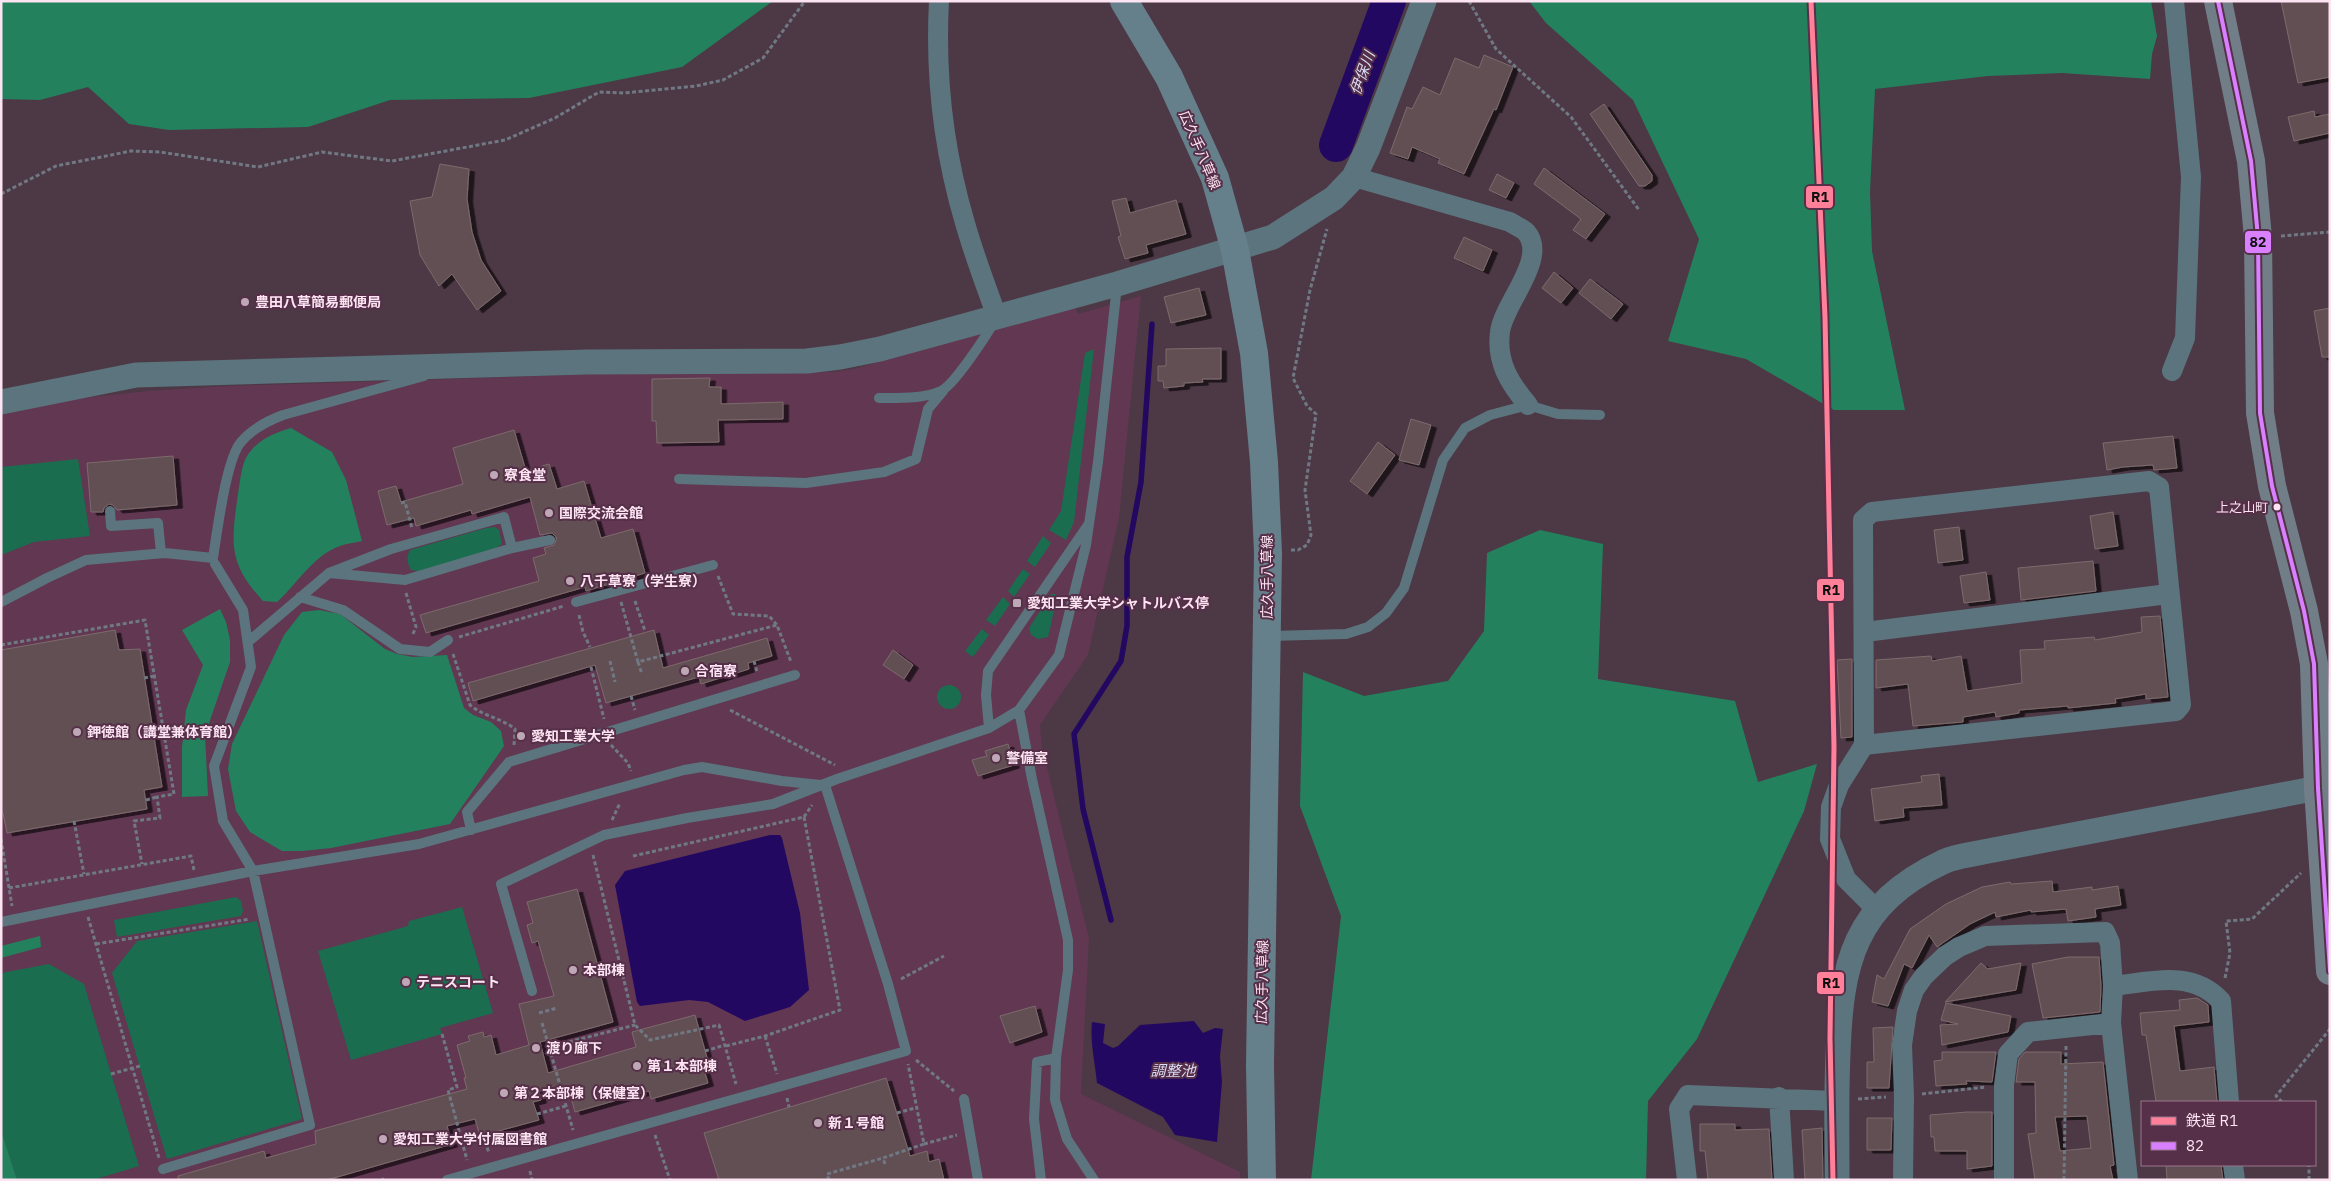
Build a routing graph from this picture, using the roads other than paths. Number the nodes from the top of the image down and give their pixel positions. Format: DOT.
graph roads {
  1 [pos="939,1"];
  2 [pos="1124,1"];
  3 [pos="1424,1"];
  4 [pos="2174,1"];
  5 [pos="2218,1"];
  6 [pos="1354,177"];
  7 [pos="1235,250"];
  8 [pos="1118,284"];
  9 [pos="997,317"];
  10 [pos="457,367"];
  11 [pos="2172,371"];
  12 [pos="943,390"];
  13 [pos="880,398"];
  14 [pos="1,402"];
  15 [pos="1528,405"];
  16 [pos="1600,415"];
  17 [pos="679,479"];
  18 [pos="110,511"];
  19 [pos="1089,523"];
  20 [pos="550,540"];
  21 [pos="512,548"];
  22 [pos="161,553"];
  23 [pos="215,564"];
  24 [pos="713,565"];
  25 [pos="329,573"];
  26 [pos="2168,594"];
  27 [pos="300,598"];
  28 [pos="1,602"];
  29 [pos="576,602"];
  30 [pos="1865,632"];
  31 [pos="1267,636"];
  32 [pos="448,640"];
  33 [pos="248,642"];
  34 [pos="2322,663"];
  35 [pos="795,675"];
  36 [pos="1019,710"];
  37 [pos="988,728"];
  38 [pos="1864,745"];
  39 [pos="825,785"];
  40 [pos="2318,788"];
  41 [pos="472,830"];
  42 [pos="253,871"];
  43 [pos="1877,910"];
  44 [pos="1,922"];
  45 [pos="2330,971"];
  46 [pos="2113,986"];
  47 [pos="532,991"];
  48 [pos="2111,1023"];
  49 [pos="1056,1058"];
  50 [pos="1779,1097"];
  51 [pos="964,1099"];
  52 [pos="1836,1101"];
  53 [pos="2229,1101"];
  54 [pos="2233,1166"];
  55 [pos="163,1169"];
  56 [pos="447,1180"];
  57 [pos="978,1180"];
  58 [pos="1041,1180"];
  59 [pos="1094,1180"];
  60 [pos="1262,1180"];
  61 [pos="1687,1180"];
  62 [pos="1784,1180"];
  63 [pos="1837,1180"];
  64 [pos="1903,1180"];
  65 [pos="2004,1180"];
  66 [pos="2128,1180"];
  67 [pos="2235,1180"];
  1 -- 9 [label="street"];
  2 -- 7 [label="main road, 広久手八草線"];
  3 -- 6 [label="street"];
  4 -- 11 [label="street"];
  5 -- 34 [label="highway"];
  6 -- 7 [label="street"];
  6 -- 15 [label="street"];
  7 -- 8 [label="street"];
  7 -- 31 [label="main road, 広久手八草線"];
  8 -- 9 [label="street"];
  8 -- 19 [label="lane"];
  9 -- 10 [label="street"];
  9 -- 12 [label="lane"];
  10 -- 14 [label="street"];
  10 -- 22 [label="lane"];
  12 -- 13 [label="lane"];
  12 -- 17 [label="lane"];
  15 -- 16 [label="lane"];
  15 -- 31 [label="lane"];
  18 -- 22 [label="lane"];
  19 -- 36 [label="lane"];
  19 -- 37 [label="lane"];
  20 -- 21 [label="lane"];
  21 -- 25 [label="lane"];
  21 -- 25 [label="lane"];
  22 -- 28 [label="lane"];
  23 -- 33 [label="lane"];
  24 -- 29 [label="lane"];
  25 -- 27 [label="lane"];
  26 -- 30 [label="street"];
  26 -- 30 [label="street"];
  26 -- 38 [label="street"];
  27 -- 32 [label="lane"];
  27 -- 33 [label="lane"];
  30 -- 38 [label="street"];
  31 -- 60 [label="main road, 広久手八草線"];
  33 -- 42 [label="lane"];
  34 -- 40 [label="highway"];
  35 -- 41 [label="lane"];
  36 -- 37 [label="lane"];
  36 -- 49 [label="lane"];
  37 -- 39 [label="lane"];
  38 -- 43 [label="street"];
  39 -- 41 [label="lane"];
  39 -- 47 [label="lane"];
  39 -- 56 [label="lane"];
  40 -- 43 [label="street"];
  40 -- 45 [label="highway"];
  41 -- 42 [label="lane"];
  42 -- 44 [label="lane"];
  42 -- 55 [label="lane"];
  43 -- 52 [label="street"];
  46 -- 48 [label="street"];
  46 -- 53 [label="street"];
  46 -- 64 [label="street"];
  48 -- 65 [label="street"];
  48 -- 66 [label="street"];
  49 -- 58 [label="lane"];
  49 -- 59 [label="lane"];
  50 -- 52 [label="street"];
  50 -- 61 [label="street"];
  50 -- 62 [label="street"];
  51 -- 57 [label="lane"];
  52 -- 63 [label="street"];
  54 -- 67 [label="street"];
}
